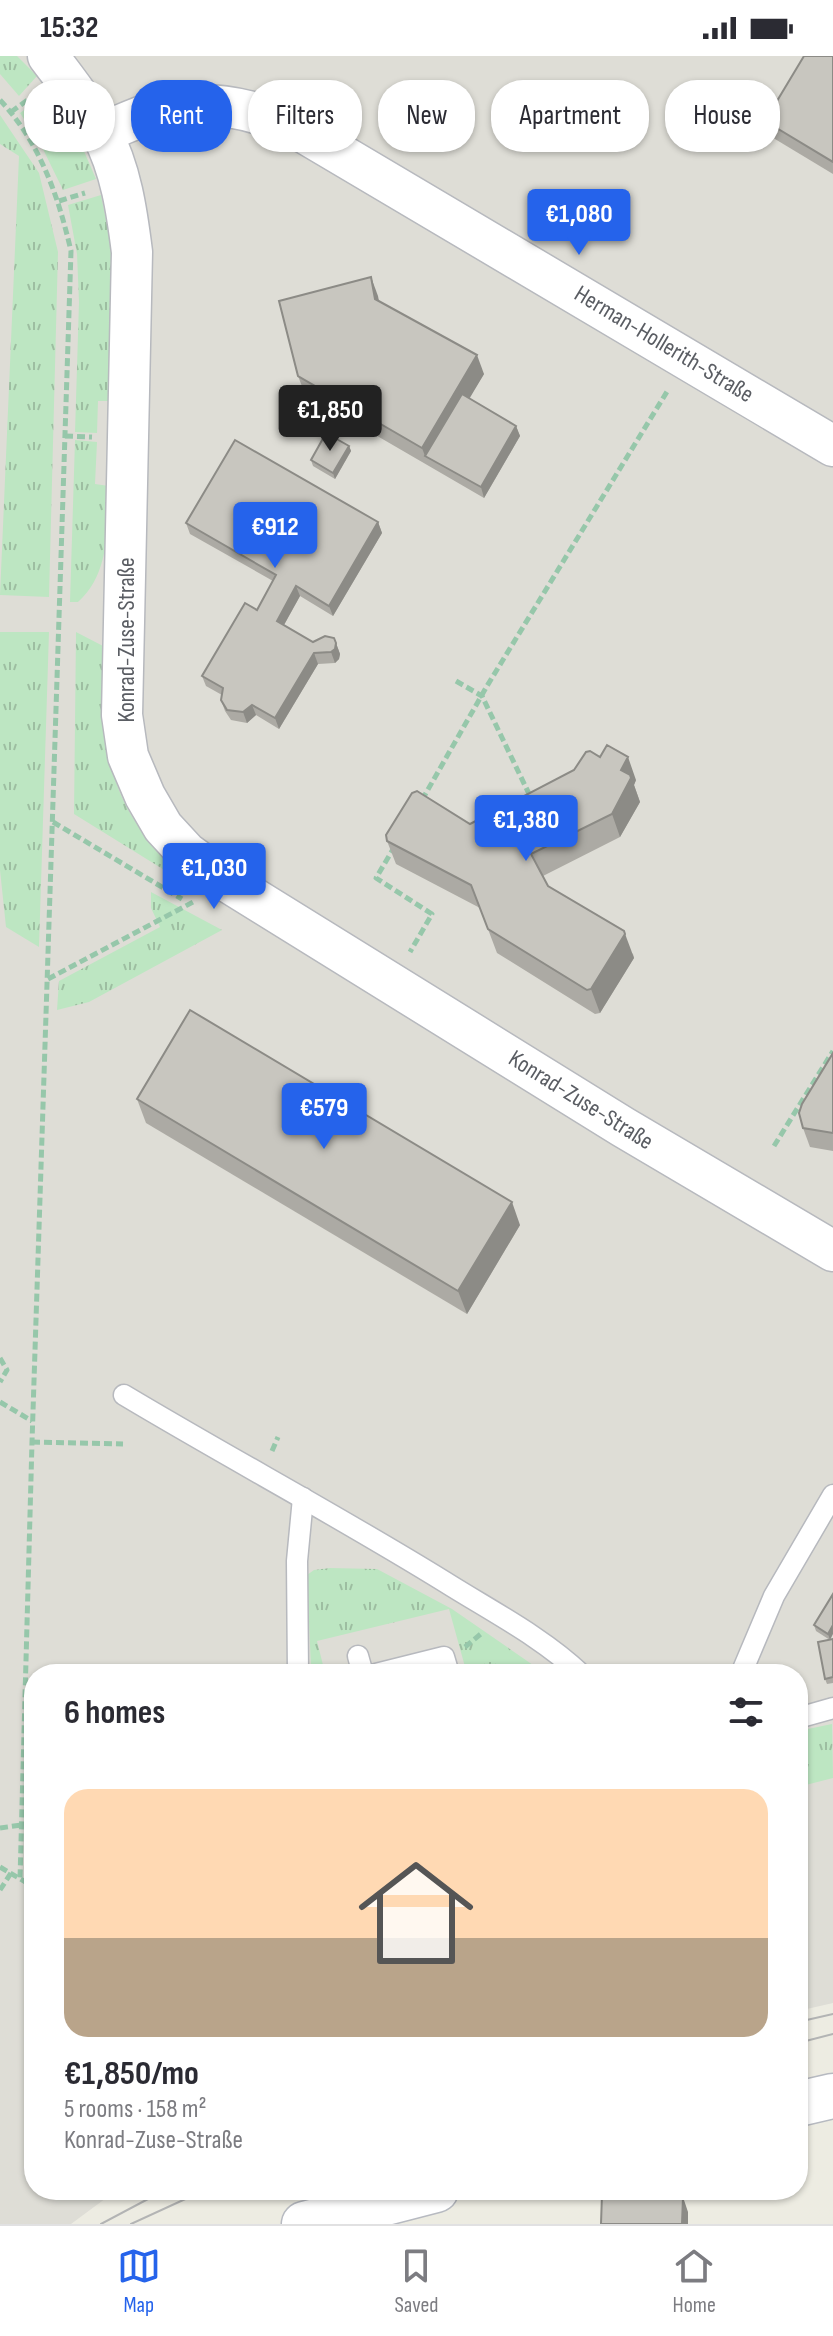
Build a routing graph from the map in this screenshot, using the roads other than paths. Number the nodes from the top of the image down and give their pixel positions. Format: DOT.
graph roads {
  1 [pos="48,56"];
  2 [pos="65,80"];
  3 [pos="115,128"];
  4 [pos="109,152"];
  5 [pos="833,446"];
  6 [pos="833,1251"];
  7 [pos="124,1395"];
  8 [pos="833,1495"];
  9 [pos="303,1498"];
  10 [pos="298,1664"];
  11 [pos="416,1664"];
  12 [pos="446,1664"];
  13 [pos="571,1664"];
  14 [pos="745,1664"];
  15 [pos="833,1708"];
  16 [pos="808,1715"];
  17 [pos="833,2096"];
  18 [pos="808,2102"];
  19 [pos="397,2200"];
  20 [pos="305,2224"];
  1 -- 2 [label="street, Konrad-Zuse-Straße"];
  3 -- 5 [label="street, Herman-Hollerith-Straße"];
  4 -- 6 [label="street, Konrad-Zuse-Straße"];
  7 -- 9 [label="lane"];
  8 -- 14 [label="lane"];
  9 -- 10 [label="lane"];
  9 -- 13 [label="lane"];
  11 -- 12 [label="lane"];
  15 -- 16 [label="lane"];
  17 -- 18 [label="main road"];
  19 -- 20 [label="main road"];
}
